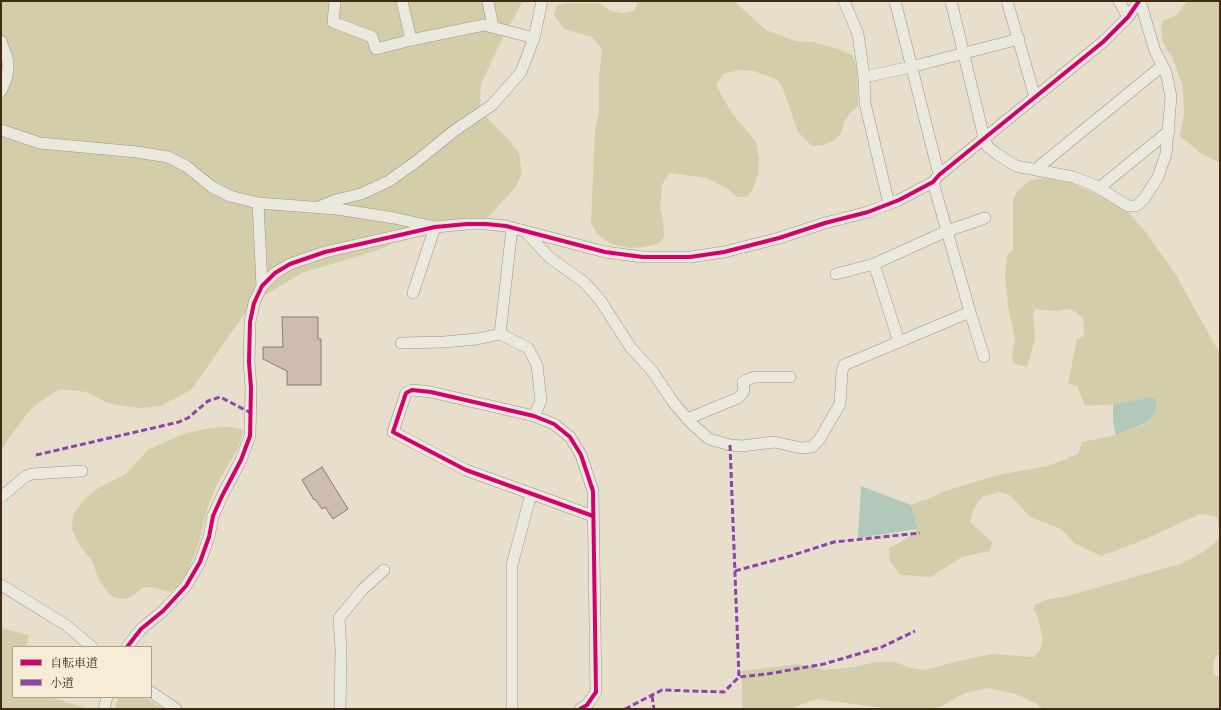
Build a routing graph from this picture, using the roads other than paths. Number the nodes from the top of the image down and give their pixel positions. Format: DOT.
graph roads {
  1 [pos="336,1"];
  2 [pos="402,1"];
  3 [pos="488,1"];
  4 [pos="542,1"];
  5 [pos="844,1"];
  6 [pos="895,1"];
  7 [pos="951,1"];
  8 [pos="1007,1"];
  9 [pos="1119,1"];
  10 [pos="1140,1"];
  11 [pos="1128,17"];
  12 [pos="493,27"];
  13 [pos="534,38"];
  14 [pos="1018,39"];
  15 [pos="411,40"];
  16 [pos="1,41"];
  17 [pos="964,53"];
  18 [pos="1162,66"];
  19 [pos="911,67"];
  20 [pos="864,77"];
  21 [pos="1,91"];
  22 [pos="1035,97"];
  23 [pos="1,130"];
  24 [pos="1169,131"];
  25 [pos="984,138"];
  26 [pos="1036,169"];
  27 [pos="936,178"];
  28 [pos="1099,188"];
  29 [pos="258,203"];
  30 [pos="888,204"];
  31 [pos="318,208"];
  32 [pos="985,218"];
  33 [pos="435,227"];
  34 [pos="512,228"];
  35 [pos="525,231"];
  36 [pos="947,231"];
  37 [pos="874,264"];
  38 [pos="836,274"];
  39 [pos="262,286"];
  40 [pos="413,293"];
  41 [pos="970,312"];
  42 [pos="500,334"];
  43 [pos="401,342"];
  44 [pos="899,342"];
  45 [pos="984,357"];
  46 [pos="790,377"];
  47 [pos="534,416"];
  48 [pos="687,419"];
  49 [pos="82,471"];
  50 [pos="531,494"];
  51 [pos="1,497"];
  52 [pos="593,516"];
  53 [pos="384,570"];
  54 [pos="1,585"];
  55 [pos="91,646"];
  56 [pos="128,646"];
  57 [pos="152,693"];
  58 [pos="107,698"];
  59 [pos="104,709"];
  60 [pos="176,709"];
  61 [pos="340,709"];
  62 [pos="512,709"];
  63 [pos="580,709"];
  1 -- 15 [label="street"];
  2 -- 15 [label="street"];
  3 -- 12 [label="street"];
  4 -- 13 [label="street"];
  5 -- 20 [label="street"];
  6 -- 19 [label="street"];
  7 -- 17 [label="street"];
  8 -- 14 [label="street"];
  9 -- 11 [label="street"];
  10 -- 11 [label="street"];
  10 -- 18 [label="street"];
  11 -- 22 [label="street"];
  12 -- 13 [label="street"];
  12 -- 15 [label="street"];
  13 -- 31 [label="street"];
  14 -- 17 [label="street"];
  14 -- 22 [label="street"];
  16 -- 21 [label="street"];
  17 -- 19 [label="street"];
  17 -- 25 [label="street"];
  18 -- 24 [label="street"];
  18 -- 26 [label="street"];
  19 -- 20 [label="street"];
  19 -- 27 [label="street"];
  20 -- 30 [label="street"];
  22 -- 25 [label="street"];
  23 -- 29 [label="street"];
  24 -- 28 [label="street"];
  24 -- 28 [label="street"];
  25 -- 26 [label="street"];
  25 -- 27 [label="street"];
  26 -- 28 [label="street"];
  27 -- 30 [label="street"];
  27 -- 36 [label="street"];
  29 -- 31 [label="street"];
  29 -- 39 [label="street"];
  30 -- 35 [label="street"];
  31 -- 33 [label="street"];
  32 -- 36 [label="street"];
  33 -- 34 [label="street"];
  33 -- 39 [label="street"];
  33 -- 40 [label="street"];
  34 -- 35 [label="street"];
  34 -- 42 [label="street"];
  35 -- 48 [label="street"];
  36 -- 37 [label="street"];
  36 -- 41 [label="street"];
  37 -- 38 [label="street"];
  37 -- 44 [label="street"];
  39 -- 56 [label="street"];
  41 -- 44 [label="street"];
  41 -- 45 [label="street"];
  42 -- 43 [label="street"];
  42 -- 47 [label="street"];
  44 -- 48 [label="street"];
  46 -- 48 [label="street"];
  47 -- 50 [label="street"];
  47 -- 52 [label="street"];
  49 -- 51 [label="street"];
  50 -- 52 [label="street"];
  50 -- 62 [label="street"];
  52 -- 63 [label="street"];
  53 -- 61 [label="street"];
  54 -- 55 [label="street"];
  57 -- 60 [label="street"];
  58 -- 59 [label="street"];
}
